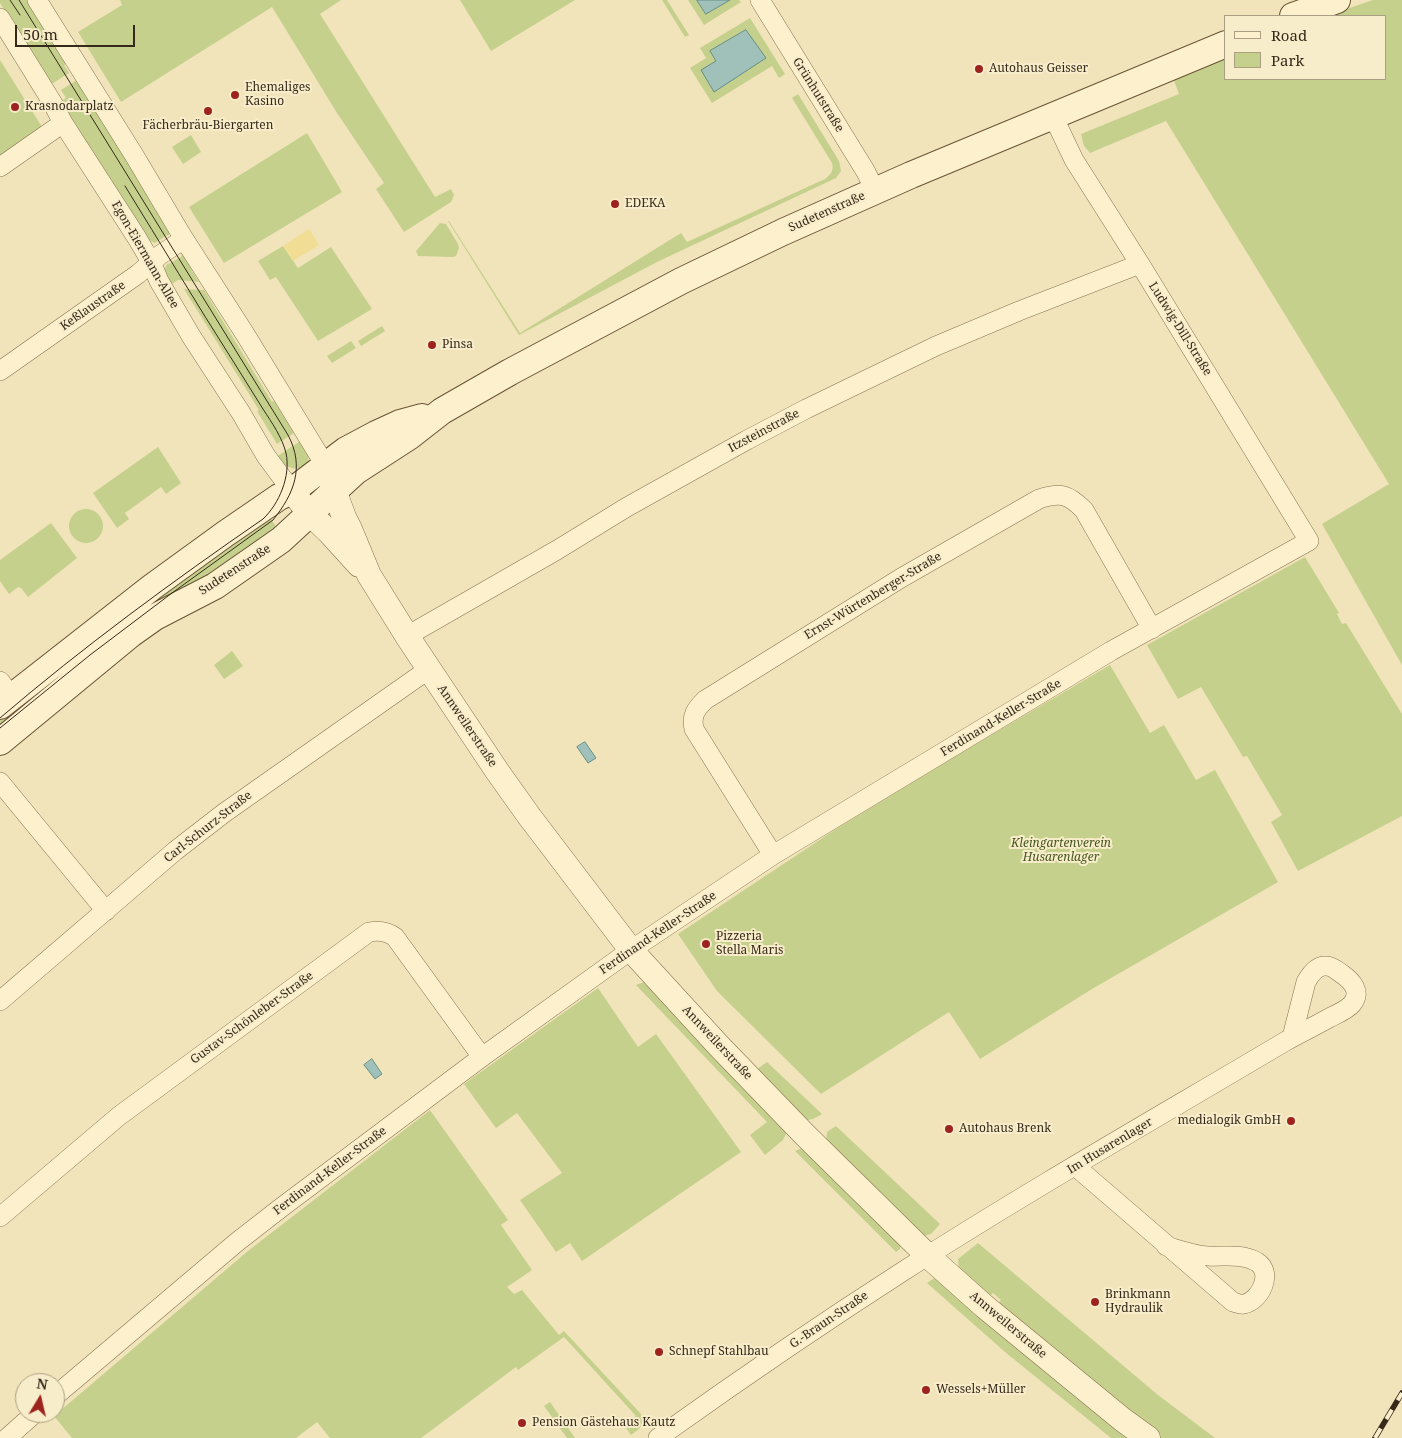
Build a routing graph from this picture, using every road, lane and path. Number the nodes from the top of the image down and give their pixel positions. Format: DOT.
graph roads {
  1 [pos="37,0"];
  2 [pos="760,0"];
  3 [pos="1337,0"];
  4 [pos="1296,15"];
  5 [pos="0,18"];
  6 [pos="1224,45"];
  7 [pos="1053,116"];
  8 [pos="63,123"];
  9 [pos="0,167"];
  10 [pos="875,191"];
  11 [pos="184,239"];
  12 [pos="151,262"];
  13 [pos="1140,264"];
  14 [pos="0,371"];
  15 [pos="442,411"];
  16 [pos="325,465"];
  17 [pos="292,491"];
  18 [pos="334,491"];
  19 [pos="309,514"];
  20 [pos="1309,541"];
  21 [pos="369,575"];
  22 [pos="1152,629"];
  23 [pos="407,636"];
  24 [pos="429,669"];
  25 [pos="4,695"];
  26 [pos="0,742"];
  27 [pos="0,782"];
  28 [pos="773,855"];
  29 [pos="106,911"];
  30 [pos="631,950"];
  31 [pos="0,1001"];
  32 [pos="1292,1037"];
  33 [pos="482,1056"];
  34 [pos="1075,1166"];
  35 [pos="0,1217"];
  36 [pos="1166,1246"];
  37 [pos="928,1256"];
  38 [pos="65,1388"];
  39 [pos="21,1423"];
  40 [pos="5,1434"];
  41 [pos="658,1438"];
  42 [pos="1148,1438"];
  1 -- 11 [label="street"];
  2 -- 10 [label="street, Grünhutstraße"];
  3 -- 4 [label="main road"];
  5 -- 8 [label="street, Egon-Eiermann-Allee"];
  6 -- 7 [label="main road, Sudetenstraße"];
  7 -- 10 [label="main road, Sudetenstraße"];
  7 -- 13 [label="street, Ludwig-Dill-Straße"];
  8 -- 9 [label="street"];
  8 -- 12 [label="street, Egon-Eiermann-Allee"];
  10 -- 15 [label="main road, Sudetenstraße"];
  11 -- 12 [label="street, Keßlaustraße"];
  11 -- 16 [label="street"];
  12 -- 14 [label="street, Keßlaustraße"];
  12 -- 17 [label="street, Egon-Eiermann-Allee"];
  13 -- 20 [label="street, Ludwig-Dill-Straße"];
  13 -- 23 [label="street, Itzsteinstraße"];
  15 -- 16 [label="main road, Sudetenstraße"];
  15 -- 18 [label="main road, Sudetenstraße"];
  16 -- 17 [label="main road, Sudetenstraße"];
  16 -- 18 [label="street, Annweilerstraße"];
  17 -- 19 [label="street, Annweilerstraße"];
  17 -- 25 [label="main road, Sudetenstraße"];
  18 -- 19 [label="main road, Sudetenstraße"];
  18 -- 21 [label="street, Annweilerstraße"];
  19 -- 21 [label="street, Annweilerstraße"];
  19 -- 26 [label="main road, Sudetenstraße"];
  20 -- 22 [label="street, Ferdinand-Keller-Straße"];
  21 -- 23 [label="street, Annweilerstraße"];
  22 -- 28 [label="street, Ferdinand-Keller-Straße"];
  22 -- 28 [label="street, Ernst-Würtenberger-Straße"];
  23 -- 24 [label="street, Annweilerstraße"];
  24 -- 29 [label="street, Carl-Schurz-Straße"];
  24 -- 30 [label="street, Annweilerstraße"];
  27 -- 29 [label="street"];
  28 -- 30 [label="street, Ferdinand-Keller-Straße"];
  29 -- 31 [label="street, Carl-Schurz-Straße"];
  30 -- 33 [label="street, Ferdinand-Keller-Straße"];
  30 -- 37 [label="street, Annweilerstraße"];
  32 -- 34 [label="street, Im Husarenlager"];
  33 -- 35 [label="street, Gustav-Schönleber-Straße"];
  33 -- 38 [label="street, Ferdinand-Keller-Straße"];
  34 -- 36 [label="street"];
  34 -- 37 [label="street, Im Husarenlager"];
  36 -- 36 [label="street"];
  37 -- 41 [label="street, G.-Braun-Straße"];
  37 -- 42 [label="street, Annweilerstraße"];
  39 -- 40 [label="street"];
}
